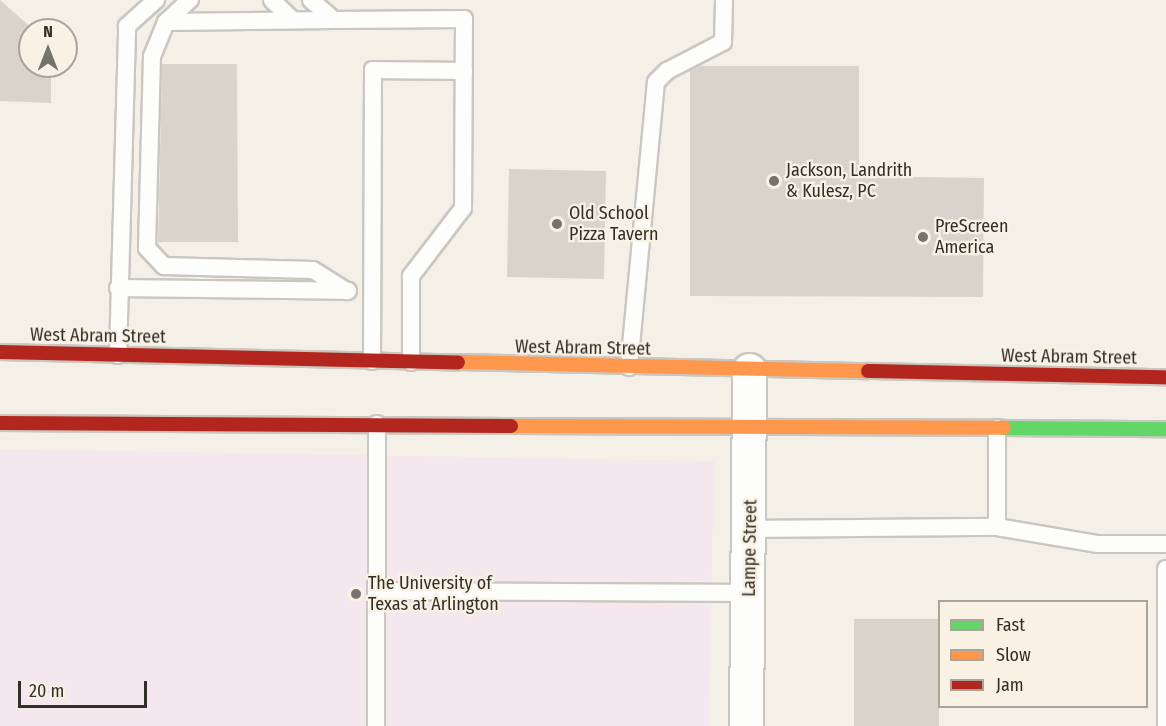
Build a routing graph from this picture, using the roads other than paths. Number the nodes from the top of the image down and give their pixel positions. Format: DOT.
graph roads {
  1 [pos="156,0"];
  2 [pos="190,0"];
  3 [pos="272,0"];
  4 [pos="311,0"];
  5 [pos="724,0"];
  6 [pos="293,20"];
  7 [pos="334,20"];
  8 [pos="166,22"];
  9 [pos="464,71"];
  10 [pos="118,288"];
  11 [pos="347,291"];
  12 [pos="372,292"];
  13 [pos="0,352"];
  14 [pos="118,355"];
  15 [pos="372,361"];
  16 [pos="411,362"];
  17 [pos="629,367"];
  18 [pos="749,369"];
  19 [pos="1166,377"];
  20 [pos="0,423"];
  21 [pos="377,424"];
  22 [pos="749,426"];
  23 [pos="997,428"];
  24 [pos="1166,429"];
  25 [pos="997,527"];
  26 [pos="751,529"];
  27 [pos="1166,544"];
  28 [pos="1165,573"];
  29 [pos="377,591"];
  30 [pos="749,593"];
  31 [pos="376,726"];
  32 [pos="746,726"];
  33 [pos="1166,726"];
  1 -- 10 [label="lane"];
  2 -- 8 [label="lane"];
  3 -- 6 [label="lane"];
  4 -- 7 [label="lane"];
  5 -- 17 [label="lane"];
  6 -- 7 [label="lane"];
  6 -- 8 [label="lane"];
  7 -- 9 [label="lane"];
  8 -- 11 [label="lane"];
  9 -- 12 [label="lane"];
  9 -- 16 [label="lane"];
  10 -- 11 [label="lane"];
  10 -- 14 [label="lane"];
  11 -- 12 [label="lane"];
  12 -- 15 [label="lane"];
  13 -- 14 [label="main road, West Abram Street"];
  14 -- 15 [label="main road, West Abram Street"];
  15 -- 16 [label="main road, West Abram Street"];
  16 -- 17 [label="main road, West Abram Street"];
  17 -- 18 [label="main road, West Abram Street"];
  18 -- 19 [label="main road, West Abram Street"];
  18 -- 22 [label="street, Lampe Street"];
  20 -- 21 [label="main road"];
  21 -- 22 [label="main road"];
  21 -- 29 [label="lane"];
  22 -- 23 [label="main road"];
  22 -- 26 [label="street, Lampe Street"];
  23 -- 24 [label="main road"];
  23 -- 25 [label="lane"];
  25 -- 26 [label="lane"];
  25 -- 27 [label="lane"];
  26 -- 30 [label="street, Lampe Street"];
  28 -- 33 [label="lane"];
  29 -- 30 [label="lane"];
  29 -- 31 [label="lane"];
  30 -- 32 [label="street, Lampe Street"];
}
